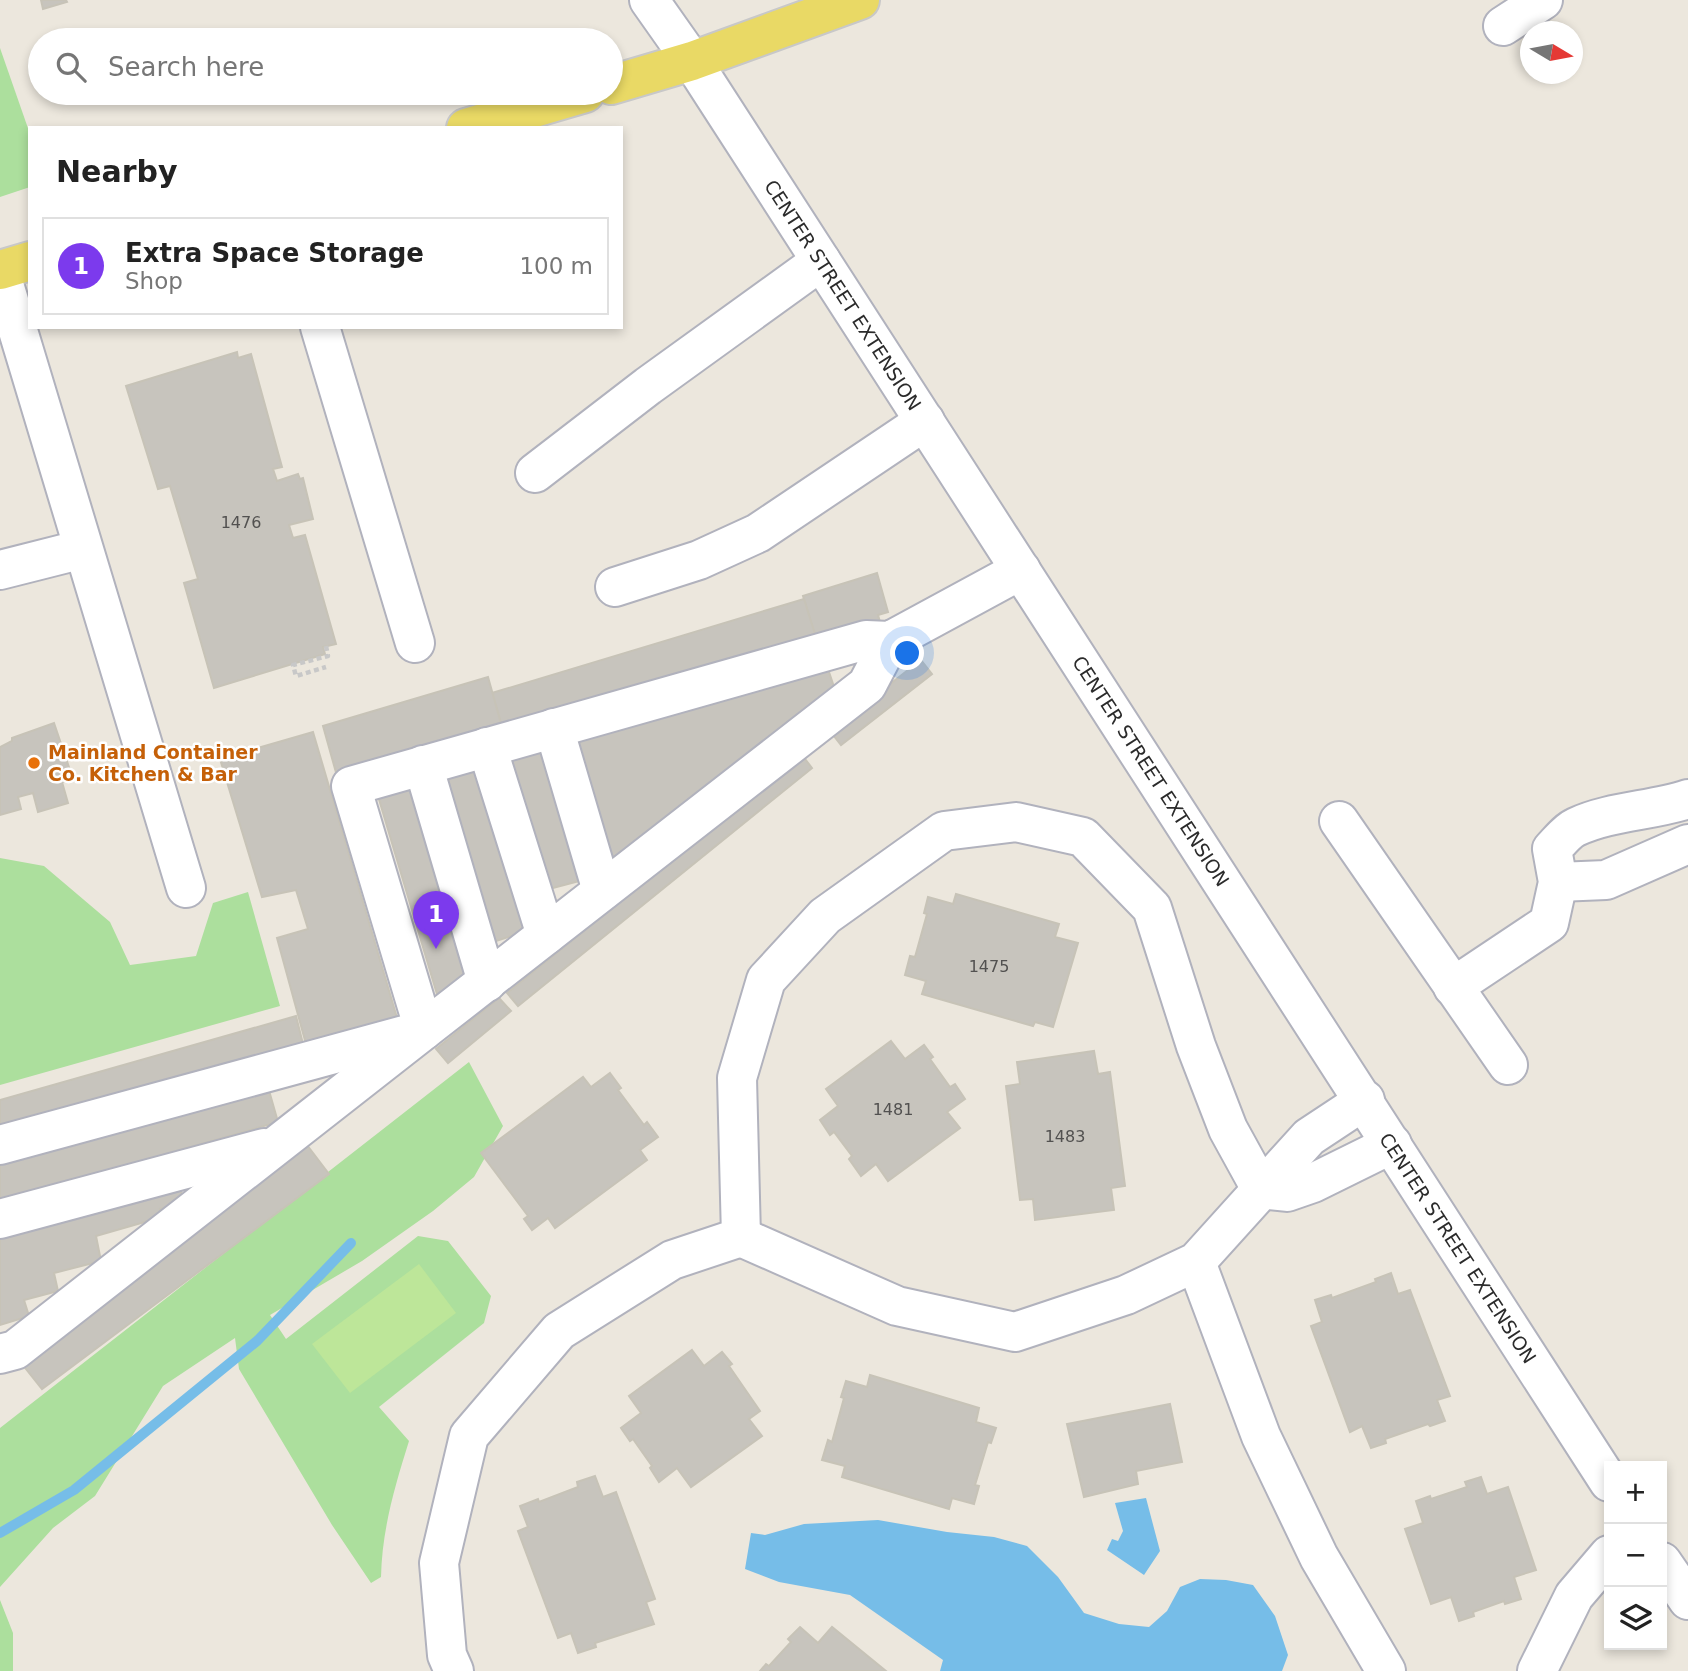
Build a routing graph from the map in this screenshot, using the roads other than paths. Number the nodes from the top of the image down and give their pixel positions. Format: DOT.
graph roads {
  1 [pos="649,0"];
  2 [pos="1543,0"];
  3 [pos="850,2"];
  4 [pos="1503,26"];
  5 [pos="692,61"];
  6 [pos="623,81"];
  7 [pos="544,105"];
  8 [pos="473,126"];
  9 [pos="821,261"];
  10 [pos="28,262"];
  11 [pos="0,271"];
  12 [pos="321,329"];
  13 [pos="925,421"];
  14 [pos="535,473"];
  15 [pos="83,549"];
  16 [pos="0,570"];
  17 [pos="1021,570"];
  18 [pos="615,587"];
  19 [pos="890,641"];
  20 [pos="415,643"];
  21 [pos="554,729"];
  22 [pos="487,747"];
  23 [pos="423,765"];
  24 [pos="1688,799"];
  25 [pos="1339,821"];
  26 [pos="1688,844"];
  27 [pos="1558,882"];
  28 [pos="186,888"];
  29 [pos="602,891"];
  30 [pos="546,935"];
  31 [pos="487,982"];
  32 [pos="1453,987"];
  33 [pos="424,1030"];
  34 [pos="1508,1065"];
  35 [pos="1365,1100"];
  36 [pos="279,1143"];
  37 [pos="1392,1144"];
  38 [pos="0,1145"];
  39 [pos="1261,1189"];
  40 [pos="0,1219"];
  41 [pos="741,1237"];
  42 [pos="1196,1262"];
  43 [pos="0,1354"];
  44 [pos="1604,1474"];
  45 [pos="1604,1561"];
  46 [pos="1667,1569"];
  47 [pos="1688,1600"];
  48 [pos="454,1671"];
  49 [pos="1386,1671"];
  50 [pos="1537,1671"];
  1 -- 5 [label="street, CENTER STREET EXTENSION"];
  2 -- 4 [label="street"];
  3 -- 5 [label="main road"];
  5 -- 6 [label="main road"];
  5 -- 9 [label="street, CENTER STREET EXTENSION"];
  7 -- 8 [label="main road"];
  9 -- 13 [label="street, CENTER STREET EXTENSION"];
  9 -- 14 [label="street"];
  10 -- 11 [label="main road"];
  11 -- 15 [label="street"];
  12 -- 20 [label="street"];
  13 -- 17 [label="street, CENTER STREET EXTENSION"];
  13 -- 18 [label="street"];
  15 -- 16 [label="street"];
  15 -- 28 [label="street"];
  17 -- 19 [label="street"];
  17 -- 35 [label="street, CENTER STREET EXTENSION"];
  19 -- 21 [label="street"];
  19 -- 29 [label="street"];
  21 -- 22 [label="street"];
  21 -- 29 [label="street"];
  22 -- 23 [label="street"];
  22 -- 30 [label="street"];
  23 -- 31 [label="street"];
  23 -- 33 [label="street"];
  24 -- 27 [label="street"];
  25 -- 32 [label="street"];
  26 -- 27 [label="street"];
  27 -- 32 [label="street"];
  29 -- 30 [label="street"];
  30 -- 31 [label="street"];
  31 -- 33 [label="street"];
  32 -- 34 [label="street"];
  33 -- 36 [label="street"];
  33 -- 38 [label="street"];
  35 -- 37 [label="street, CENTER STREET EXTENSION"];
  35 -- 39 [label="street"];
  36 -- 40 [label="street"];
  36 -- 43 [label="street"];
  37 -- 39 [label="street"];
  37 -- 44 [label="street, CENTER STREET EXTENSION"];
  39 -- 41 [label="street"];
  39 -- 42 [label="street"];
  41 -- 42 [label="street"];
  41 -- 48 [label="street"];
  42 -- 49 [label="street"];
  45 -- 50 [label="street"];
  46 -- 47 [label="street"];
}
